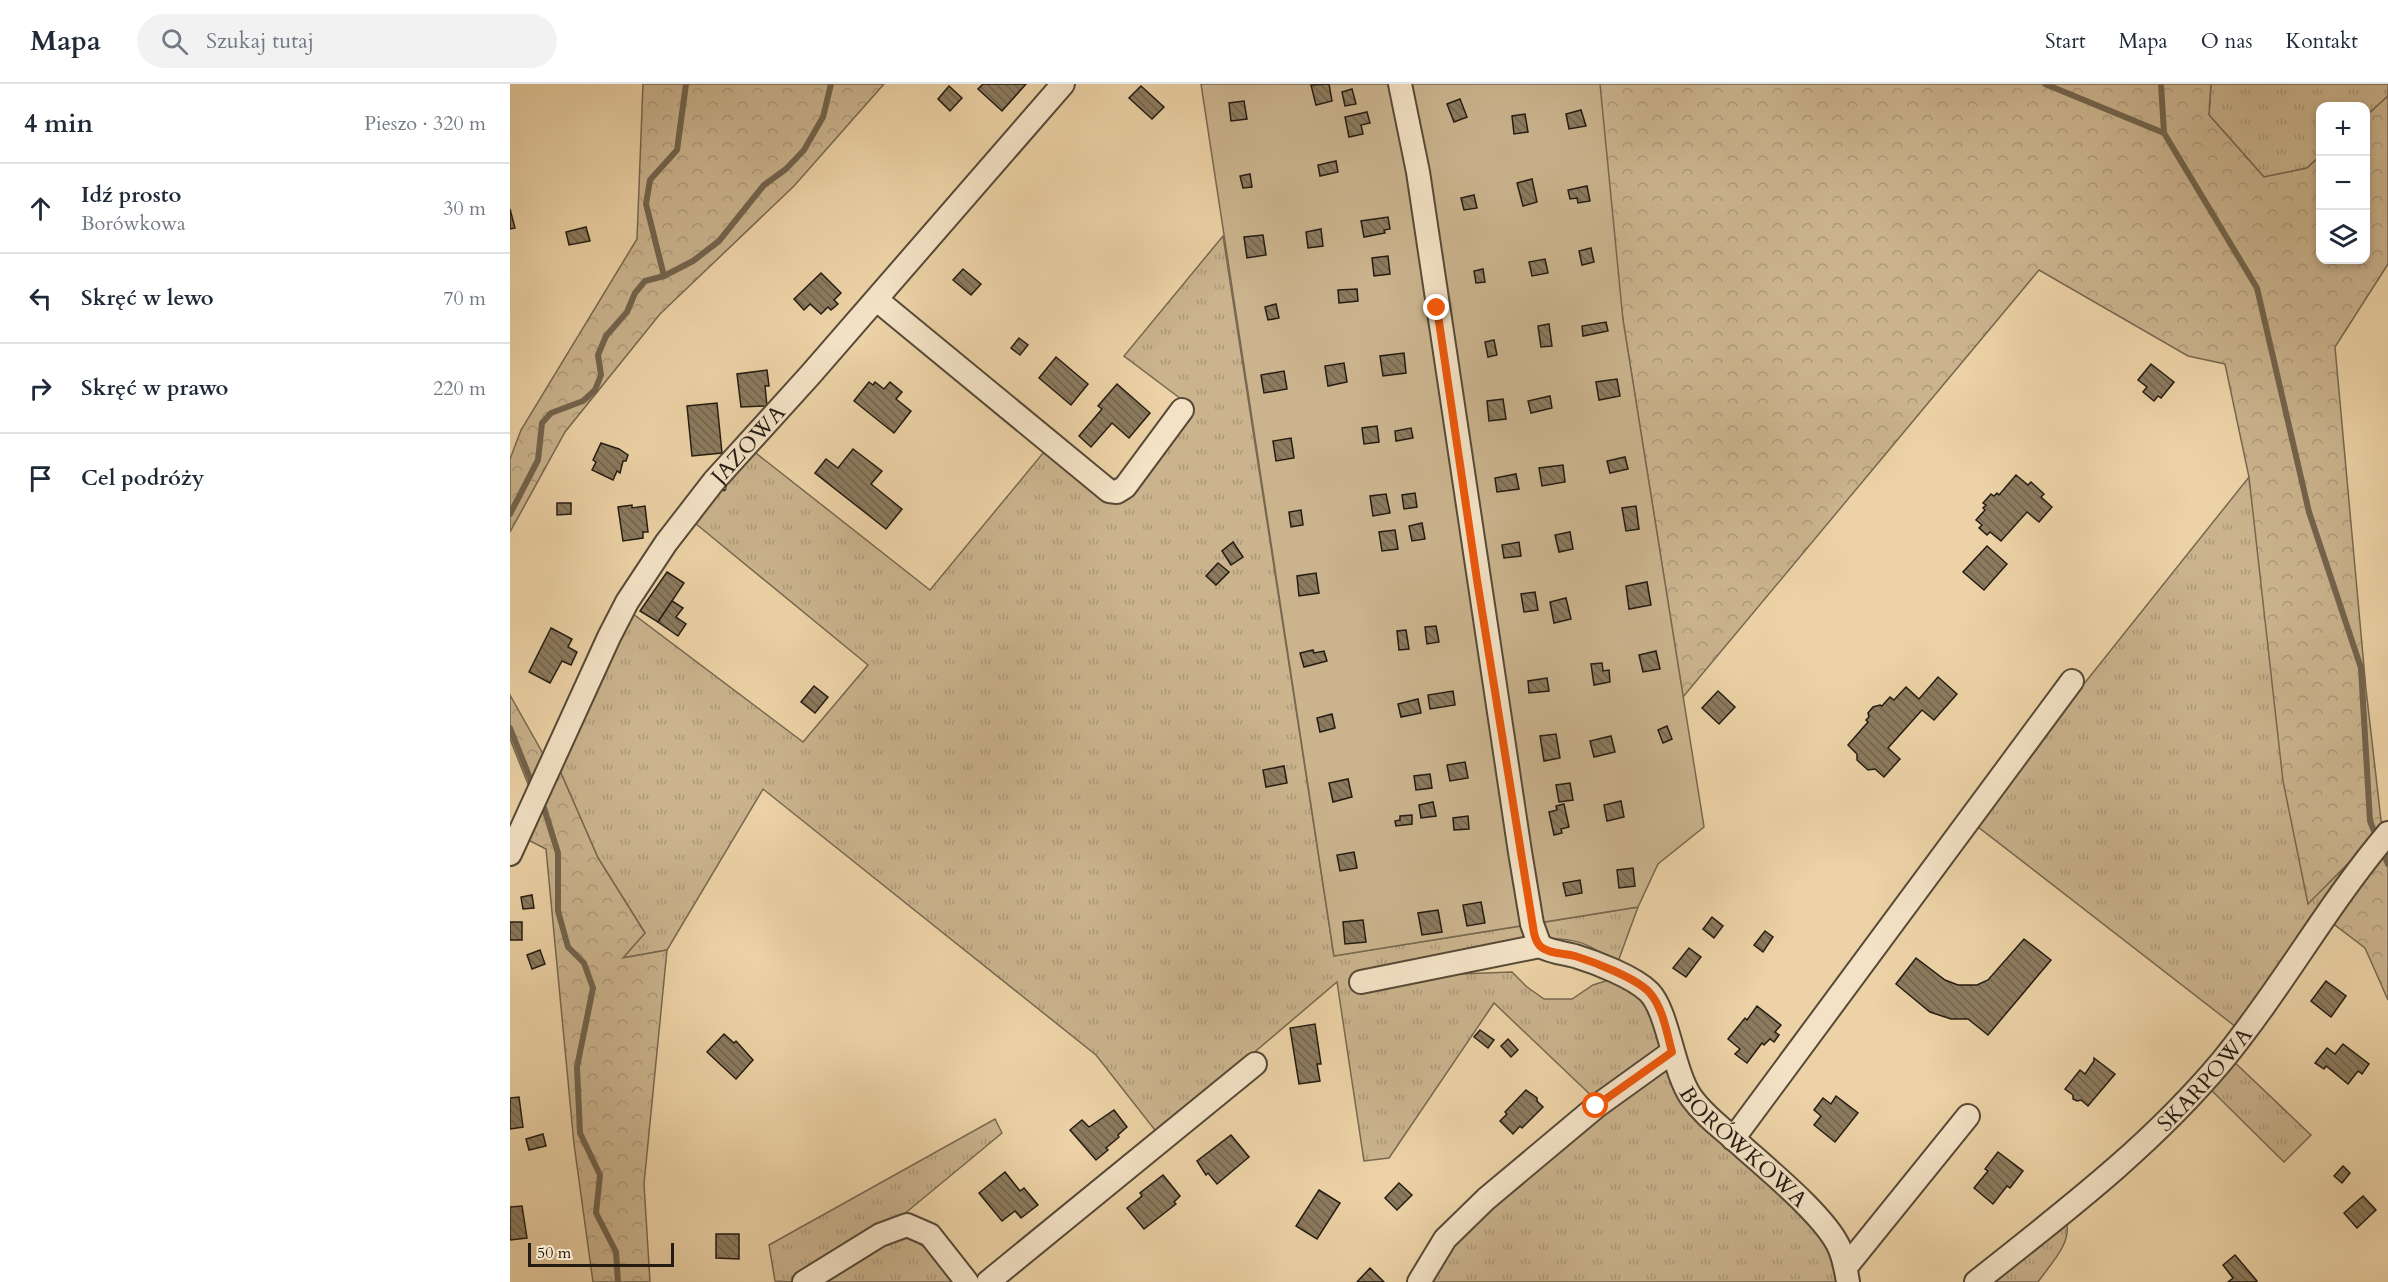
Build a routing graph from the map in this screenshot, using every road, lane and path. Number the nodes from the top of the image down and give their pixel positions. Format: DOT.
graph roads {
  1 [pos="1063,84"];
  2 [pos="1400,84"];
  3 [pos="877,300"];
  4 [pos="1182,410"];
  5 [pos="2072,681"];
  6 [pos="2388,833"];
  7 [pos="510,854"];
  8 [pos="1540,946"];
  9 [pos="1361,982"];
  10 [pos="1672,1052"];
  11 [pos="1255,1064"];
  12 [pos="1968,1116"];
  13 [pos="1733,1139"];
  14 [pos="1847,1275"];
  15 [pos="804,1282"];
  16 [pos="967,1282"];
  17 [pos="988,1282"];
  18 [pos="1419,1282"];
  19 [pos="1976,1282"];
  1 -- 3 [label="street, JAZOWA"];
  2 -- 8 [label="street"];
  3 -- 4 [label="street"];
  3 -- 7 [label="street, JAZOWA"];
  5 -- 13 [label="street"];
  6 -- 19 [label="street, SKARPOWA"];
  8 -- 9 [label="street"];
  8 -- 10 [label="street"];
  10 -- 13 [label="street, BORÓWKOWA"];
  10 -- 18 [label="street, BORÓWKOWA"];
  11 -- 17 [label="street"];
  12 -- 14 [label="street"];
  13 -- 14 [label="street, BORÓWKOWA"];
  15 -- 16 [label="street"];
}
